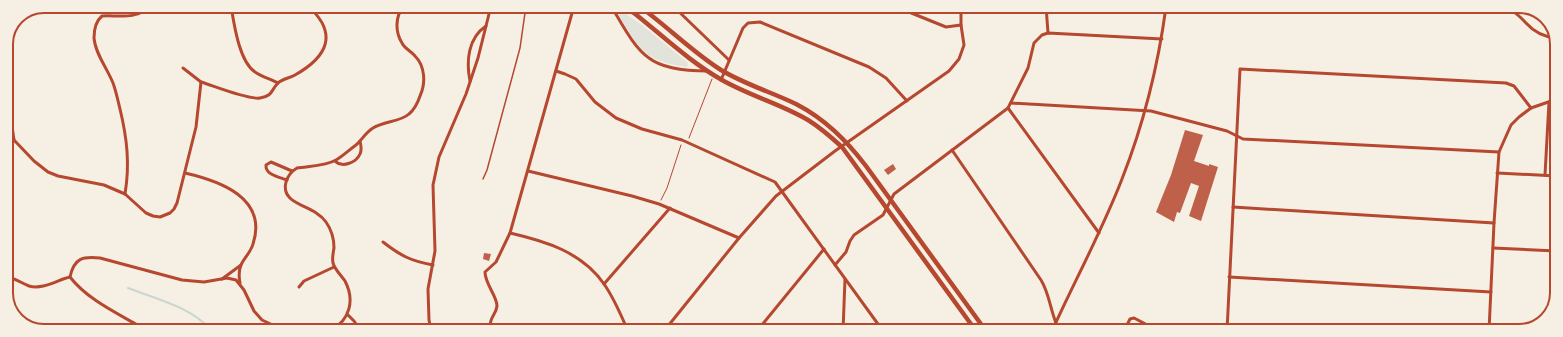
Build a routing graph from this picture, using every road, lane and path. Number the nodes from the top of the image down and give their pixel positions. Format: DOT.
graph roads {
  1 [pos="142,13"];
  2 [pos="232,13"];
  3 [pos="316,13"];
  4 [pos="401,13"];
  5 [pos="489,13"];
  6 [pos="525,13"];
  7 [pos="572,13"];
  8 [pos="616,13"];
  9 [pos="634,13"];
  10 [pos="648,13"];
  11 [pos="680,13"];
  12 [pos="911,13"];
  13 [pos="961,13"];
  14 [pos="1047,13"];
  15 [pos="1165,13"];
  16 [pos="1515,13"];
  17 [pos="961,25"];
  18 [pos="486,26"];
  19 [pos="1048,33"];
  20 [pos="1549,37"];
  21 [pos="1162,39"];
  22 [pos="729,60"];
  23 [pos="183,68"];
  24 [pos="556,71"];
  25 [pos="708,71"];
  26 [pos="724,72"];
  27 [pos="714,75"];
  28 [pos="722,80"];
  29 [pos="201,82"];
  30 [pos="470,82"];
  31 [pos="278,83"];
  32 [pos="907,101"];
  33 [pos="1549,102"];
  34 [pos="1011,103"];
  35 [pos="1008,108"];
  36 [pos="1531,108"];
  37 [pos="1145,110"];
  38 [pos="13,133"];
  39 [pos="1237,135"];
  40 [pos="14,140"];
  41 [pos="682,140"];
  42 [pos="360,141"];
  43 [pos="687,142"];
  44 [pos="848,143"];
  45 [pos="842,147"];
  46 [pos="952,150"];
  47 [pos="1499,152"];
  48 [pos="335,161"];
  49 [pos="292,171"];
  50 [pos="528,171"];
  51 [pos="185,173"];
  52 [pos="1497,173"];
  53 [pos="1545,176"];
  54 [pos="1550,176"];
  55 [pos="483,179"];
  56 [pos="287,180"];
  57 [pos="782,192"];
  58 [pos="125,194"];
  59 [pos="891,200"];
  60 [pos="659,204"];
  61 [pos="1233,207"];
  62 [pos="670,208"];
  63 [pos="887,208"];
  64 [pos="1494,223"];
  65 [pos="510,233"];
  66 [pos="1099,233"];
  67 [pos="739,238"];
  68 [pos="383,242"];
  69 [pos="1492,248"];
  70 [pos="824,249"];
  71 [pos="1550,250"];
  72 [pos="241,265"];
  73 [pos="433,265"];
  74 [pos="836,265"];
  75 [pos="334,267"];
  76 [pos="70,277"];
  77 [pos="1229,277"];
  78 [pos="845,278"];
  79 [pos="14,279"];
  80 [pos="222,279"];
  81 [pos="240,283"];
  82 [pos="604,284"];
  83 [pos="299,287"];
  84 [pos="1490,292"];
  85 [pos="348,315"];
  86 [pos="1056,322"];
  87 [pos="136,324"];
  88 [pos="271,324"];
  89 [pos="340,324"];
  90 [pos="356,324"];
  91 [pos="430,324"];
  92 [pos="490,324"];
  93 [pos="624,324"];
  94 [pos="670,324"];
  95 [pos="763,324"];
  96 [pos="843,324"];
  97 [pos="878,324"];
  98 [pos="971,324"];
  99 [pos="981,324"];
  100 [pos="1128,324"];
  101 [pos="1146,324"];
  102 [pos="1227,324"];
  103 [pos="1489,324"];
  1 -- 58 [label="street"];
  2 -- 31 [label="street"];
  3 -- 31 [label="street"];
  4 -- 42 [label="street"];
  5 -- 18 [label="street"];
  6 -- 55 [label="lane"];
  7 -- 24 [label="street"];
  8 -- 25 [label="street"];
  9 -- 25 [label="main road"];
  10 -- 26 [label="main road"];
  11 -- 22 [label="street"];
  12 -- 17 [label="street"];
  13 -- 17 [label="street"];
  14 -- 19 [label="street"];
  15 -- 21 [label="street"];
  16 -- 20 [label="street"];
  17 -- 32 [label="street"];
  18 -- 30 [label="street"];
  18 -- 30 [label="street"];
  19 -- 21 [label="street"];
  19 -- 34 [label="street"];
  21 -- 37 [label="street"];
  22 -- 26 [label="street"];
  22 -- 32 [label="street"];
  23 -- 29 [label="street"];
  24 -- 41 [label="street"];
  24 -- 50 [label="street"];
  25 -- 27 [label="main road"];
  26 -- 28 [label="street"];
  26 -- 44 [label="main road"];
  27 -- 28 [label="main road"];
  27 -- 43 [label="path"];
  28 -- 45 [label="main road"];
  29 -- 31 [label="street"];
  29 -- 51 [label="street"];
  30 -- 73 [label="street"];
  32 -- 44 [label="street"];
  33 -- 36 [label="street"];
  33 -- 53 [label="street"];
  34 -- 35 [label="street"];
  34 -- 37 [label="street"];
  35 -- 46 [label="street"];
  35 -- 66 [label="street"];
  36 -- 39 [label="street"];
  36 -- 47 [label="street"];
  37 -- 39 [label="street"];
  37 -- 66 [label="street"];
  38 -- 40 [label="street"];
  39 -- 47 [label="street"];
  39 -- 61 [label="street"];
  40 -- 58 [label="street"];
  41 -- 43 [label="street"];
  41 -- 60 [label="path"];
  42 -- 48 [label="street"];
  42 -- 48 [label="street"];
  43 -- 57 [label="street"];
  44 -- 45 [label="street"];
  44 -- 59 [label="main road"];
  45 -- 57 [label="street"];
  45 -- 63 [label="main road"];
  46 -- 59 [label="street"];
  46 -- 86 [label="street"];
  47 -- 52 [label="street"];
  48 -- 49 [label="street"];
  49 -- 56 [label="street"];
  49 -- 56 [label="street"];
  50 -- 60 [label="street"];
  50 -- 65 [label="street"];
  51 -- 58 [label="street"];
  51 -- 72 [label="street"];
  52 -- 53 [label="street"];
  52 -- 64 [label="street"];
  53 -- 54 [label="street"];
  56 -- 75 [label="street"];
  57 -- 67 [label="street"];
  57 -- 70 [label="street"];
  59 -- 63 [label="street"];
  59 -- 99 [label="main road"];
  60 -- 62 [label="street"];
  61 -- 64 [label="street"];
  61 -- 77 [label="street"];
  62 -- 67 [label="street"];
  62 -- 82 [label="street"];
  63 -- 74 [label="street"];
  63 -- 98 [label="main road"];
  64 -- 69 [label="street"];
  65 -- 82 [label="street"];
  65 -- 92 [label="street"];
  66 -- 86 [label="street"];
  67 -- 94 [label="street"];
  68 -- 73 [label="street"];
  69 -- 71 [label="street"];
  69 -- 84 [label="street"];
  70 -- 74 [label="street"];
  70 -- 95 [label="street"];
  72 -- 80 [label="street"];
  72 -- 81 [label="street"];
  73 -- 91 [label="street"];
  74 -- 78 [label="street"];
  75 -- 83 [label="street"];
  75 -- 85 [label="street"];
  76 -- 79 [label="street"];
  76 -- 80 [label="street"];
  76 -- 87 [label="street"];
  77 -- 84 [label="street"];
  77 -- 102 [label="street"];
  78 -- 96 [label="street"];
  78 -- 97 [label="street"];
  80 -- 81 [label="street"];
  81 -- 88 [label="street"];
  82 -- 93 [label="street"];
  84 -- 103 [label="street"];
  85 -- 89 [label="street"];
  85 -- 90 [label="street"];
  100 -- 101 [label="street"];
}
